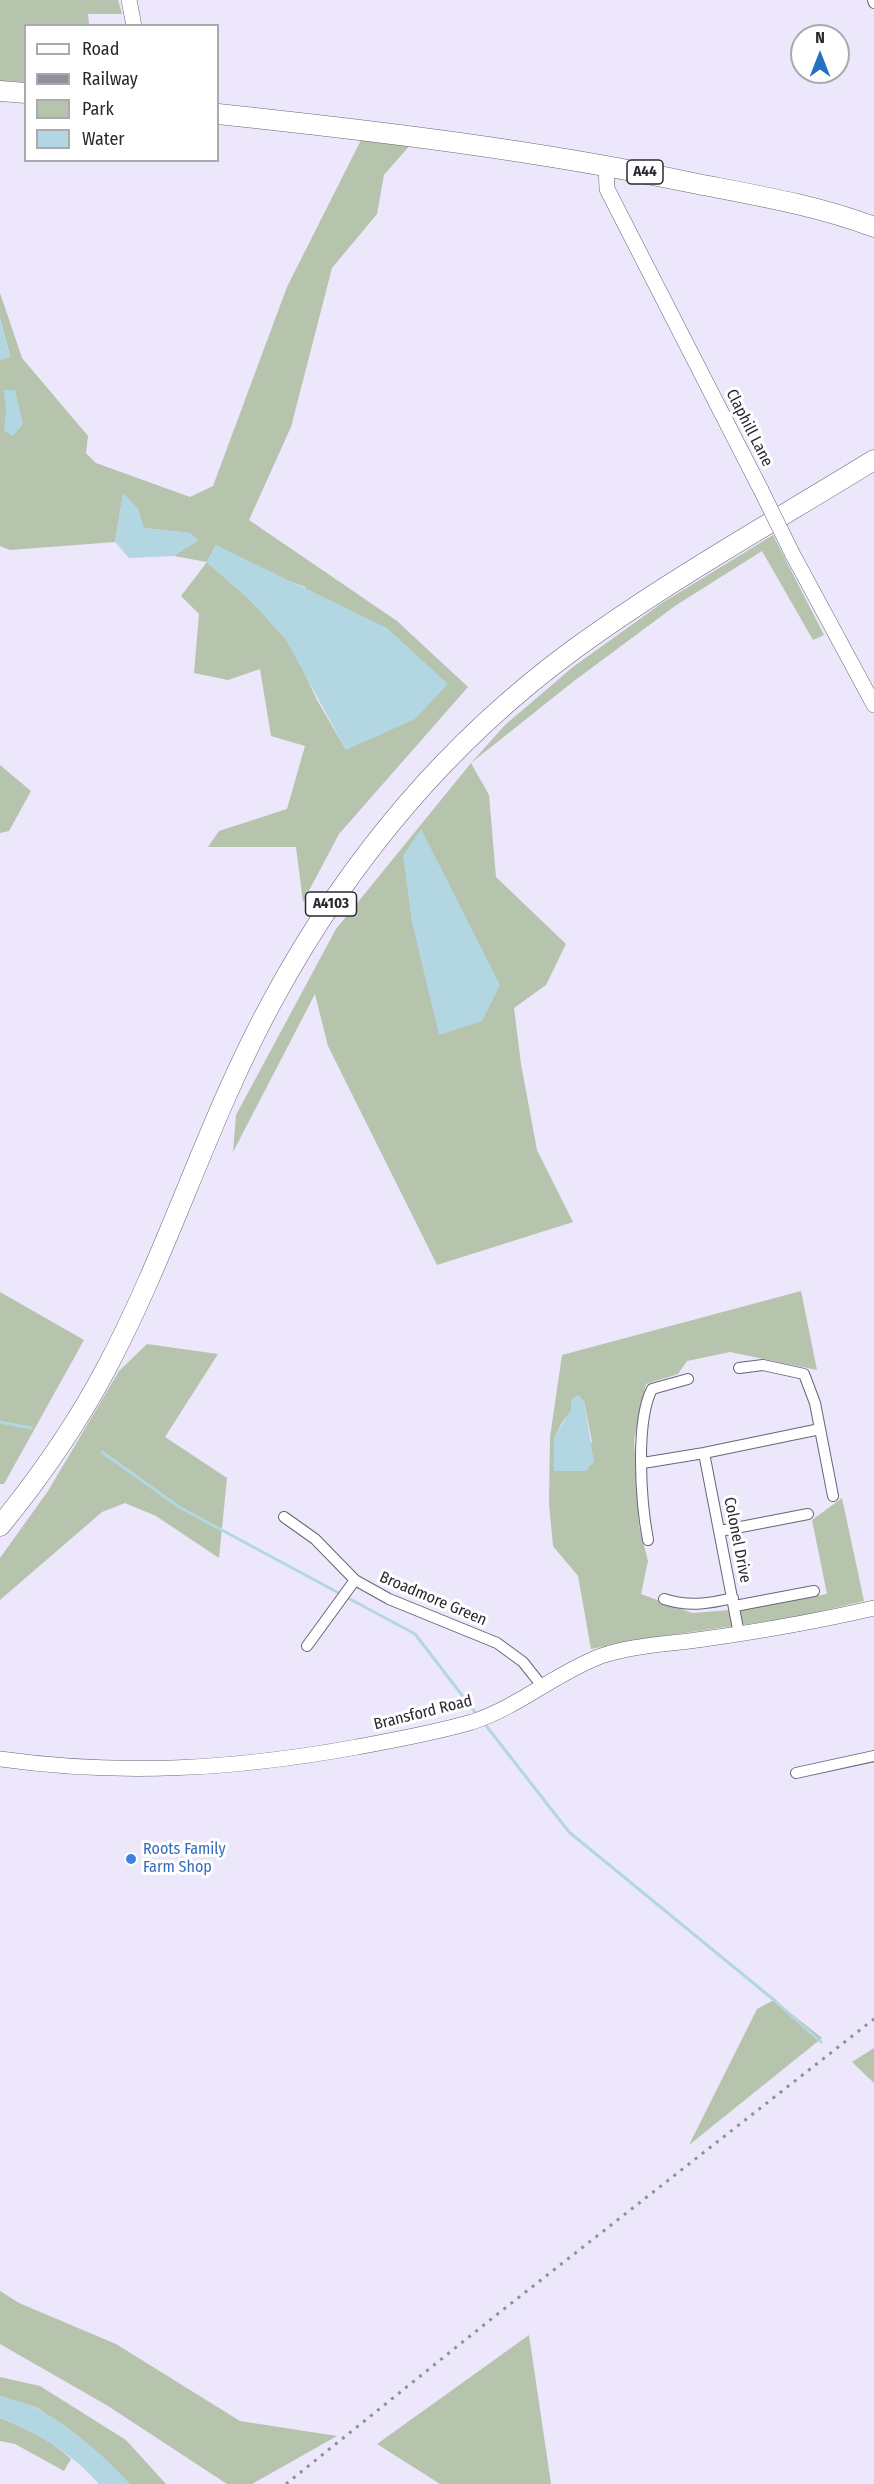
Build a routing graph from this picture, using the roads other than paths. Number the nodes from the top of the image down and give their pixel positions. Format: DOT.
graph roads {
  1 [pos="129,0"];
  2 [pos="134,24"];
  3 [pos="0,91"];
  4 [pos="24,93"];
  5 [pos="219,114"];
  6 [pos="606,164"];
  7 [pos="874,227"];
  8 [pos="874,460"];
  9 [pos="874,705"];
  10 [pos="739,1368"];
  11 [pos="688,1379"];
  12 [pos="820,1429"];
  13 [pos="704,1453"];
  14 [pos="643,1462"];
  15 [pos="833,1496"];
  16 [pos="808,1514"];
  17 [pos="284,1517"];
  18 [pos="0,1526"];
  19 [pos="720,1531"];
  20 [pos="648,1540"];
  21 [pos="355,1580"];
  22 [pos="814,1591"];
  23 [pos="664,1599"];
  24 [pos="734,1602"];
  25 [pos="874,1608"];
  26 [pos="739,1634"];
  27 [pos="307,1646"];
  28 [pos="542,1686"];
  29 [pos="874,1756"];
  30 [pos="0,1759"];
  31 [pos="796,1773"];
  1 -- 2 [label="street"];
  3 -- 4 [label="highway"];
  5 -- 6 [label="highway, A44"];
  6 -- 7 [label="highway, A44"];
  6 -- 9 [label="street, Claphill Lane, bridge"];
  8 -- 18 [label="highway, A4103"];
  10 -- 12 [label="street"];
  11 -- 14 [label="street"];
  12 -- 13 [label="street"];
  12 -- 15 [label="street"];
  13 -- 14 [label="street"];
  13 -- 19 [label="street, Colonel Drive"];
  14 -- 20 [label="street"];
  16 -- 19 [label="street"];
  17 -- 21 [label="street, Broadmore Green"];
  19 -- 24 [label="street, Colonel Drive"];
  21 -- 27 [label="street"];
  21 -- 28 [label="street, Broadmore Green"];
  22 -- 24 [label="street"];
  23 -- 24 [label="street"];
  24 -- 26 [label="street, Colonel Drive"];
  25 -- 26 [label="street, Bransford Road"];
  26 -- 28 [label="street, Bransford Road"];
  28 -- 30 [label="street, Bransford Road"];
  29 -- 31 [label="street"];
}
